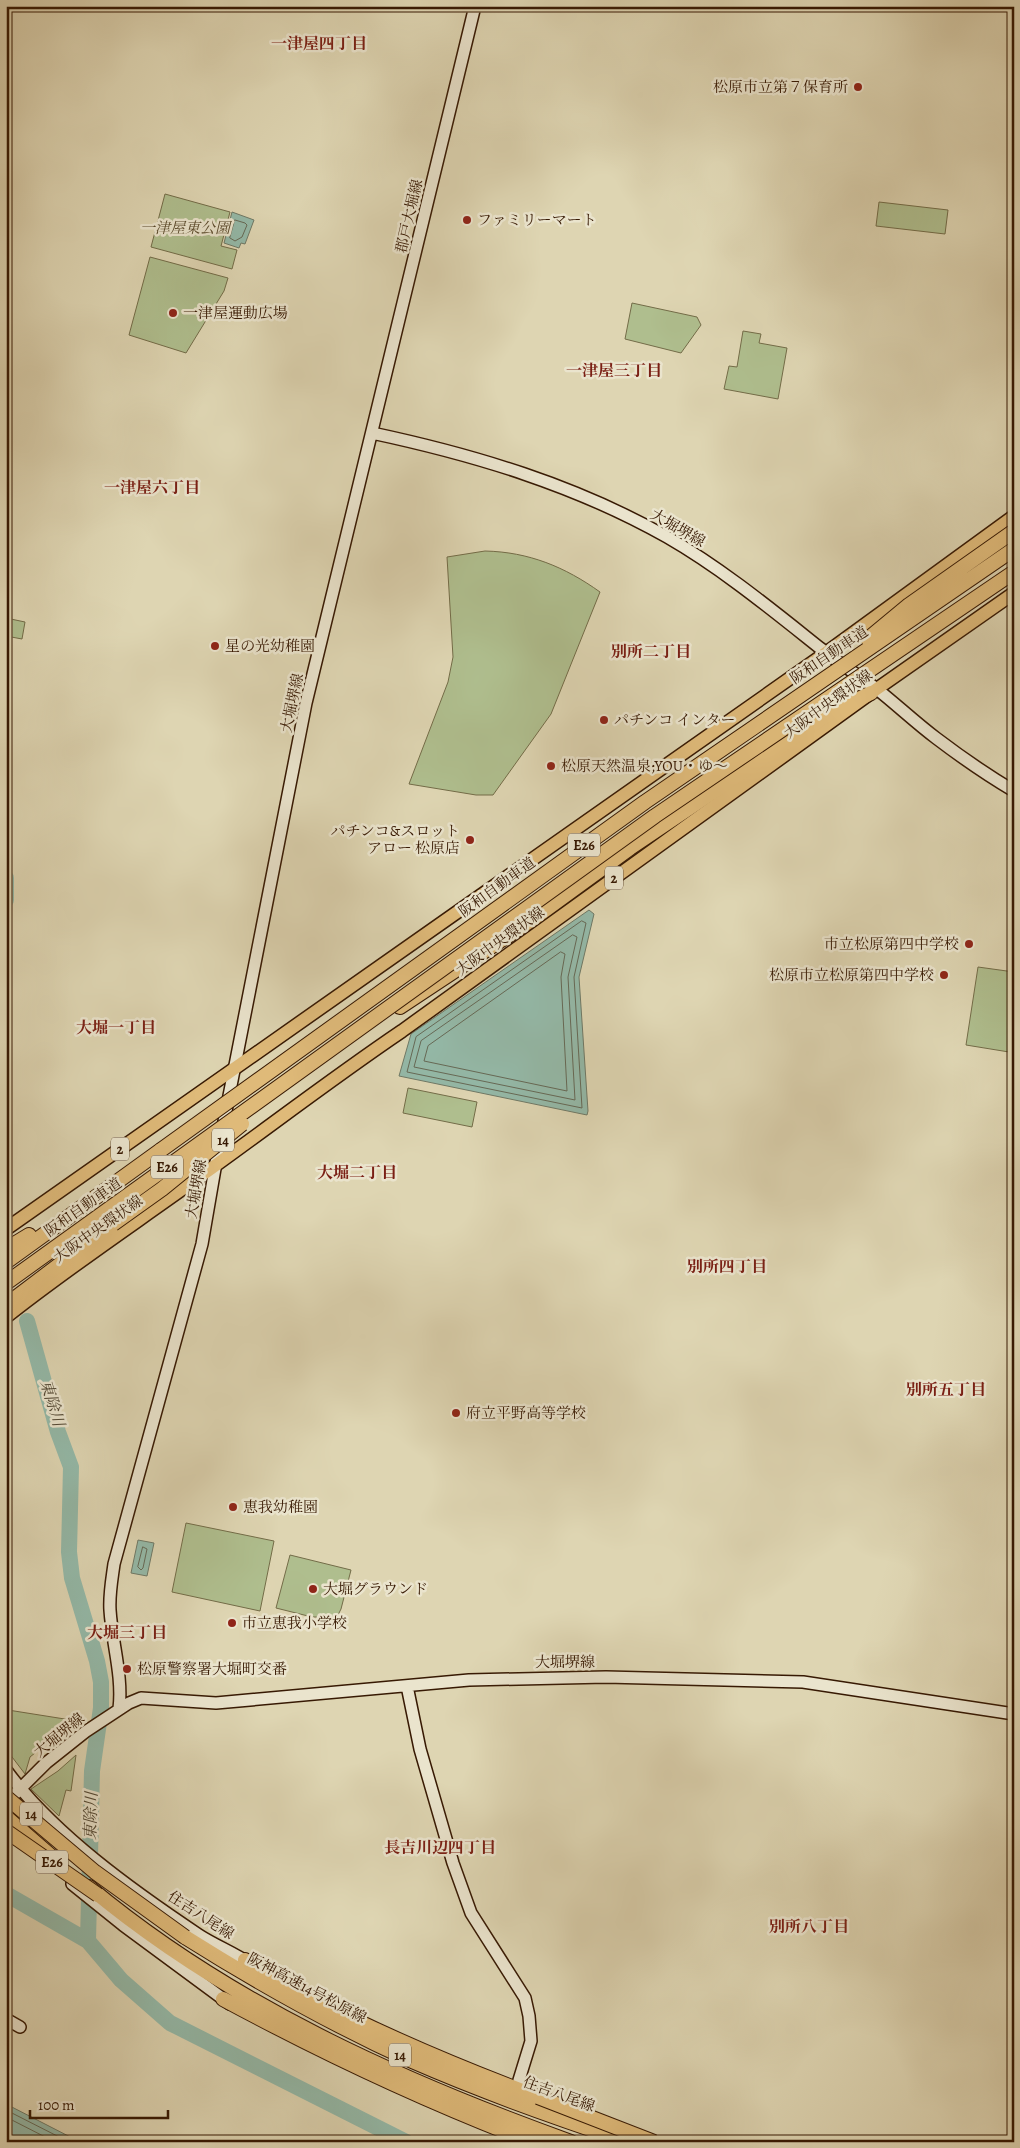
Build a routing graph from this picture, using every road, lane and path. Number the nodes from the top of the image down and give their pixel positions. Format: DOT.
graph roads {
  1 [pos="475,6"];
  2 [pos="372,433"];
  3 [pos="1014,516"];
  4 [pos="1014,531"];
  5 [pos="1014,549"];
  6 [pos="1014,572"];
  7 [pos="1014,594"];
  8 [pos="826,652"];
  9 [pos="816,684"];
  10 [pos="874,691"];
  11 [pos="1014,791"];
  12 [pos="348,1038"];
  13 [pos="329,1051"];
  14 [pos="234,1068"];
  15 [pos="161,1150"];
  16 [pos="216,1165"];
  17 [pos="6,1228"];
  18 [pos="6,1249"];
  19 [pos="6,1262"];
  20 [pos="6,1283"];
  21 [pos="6,1305"];
  22 [pos="6,1317"];
  23 [pos="407,1686"];
  24 [pos="116,1711"];
  25 [pos="1014,1714"];
  26 [pos="6,1770"];
  27 [pos="6,1786"];
  28 [pos="20,1789"];
  29 [pos="6,1797"];
  30 [pos="6,1803"];
  31 [pos="6,1817"];
  32 [pos="6,1823"];
  33 [pos="6,1831"];
  34 [pos="57,1841"];
  35 [pos="98,1895"];
  36 [pos="245,1960"];
  37 [pos="223,2000"];
  38 [pos="6,2019"];
  39 [pos="20,2027"];
  40 [pos="518,2080"];
  41 [pos="519,2142"];
  42 [pos="532,2142"];
  43 [pos="572,2142"];
  44 [pos="629,2142"];
  45 [pos="654,2142"];
  46 [pos="660,2142"];
  1 -- 2 [label="main road, 郡戸大堀線"];
  2 -- 8 [label="main road, 大堀堺線"];
  2 -- 14 [label="main road, 大堀堺線"];
  3 -- 8 [label="main road, 2"];
  4 -- 9 [label="highway, bridge"];
  5 -- 9 [label="highway, 阪和自動車道 / E26, bridge"];
  6 -- 12 [label="highway, 阪和自動車道 / E26, bridge"];
  7 -- 10 [label="main road, 大阪中央環状線 / 2"];
  8 -- 10 [label="main road, 大堀堺線"];
  8 -- 14 [label="main road, 2"];
  9 -- 15 [label="highway, 阪和自動車道 / E26, bridge"];
  10 -- 11 [label="main road, 大堀堺線"];
  10 -- 12 [label="highway, bridge"];
  10 -- 16 [label="main road, 大阪中央環状線 / 2"];
  12 -- 13 [label="highway, 阪和自動車道 / E26, bridge"];
  13 -- 20 [label="highway, 阪和自動車道 / E26, bridge"];
  13 -- 21 [label="highway, 14, bridge"];
  14 -- 16 [label="main road, 大堀堺線"];
  14 -- 17 [label="main road, 2"];
  15 -- 18 [label="highway, E26"];
  15 -- 19 [label="highway, 阪和自動車道 / E26"];
  16 -- 22 [label="main road, 大阪中央環状線 / 2"];
  16 -- 24 [label="main road, 大堀堺線"];
  23 -- 24 [label="main road, 大堀堺線"];
  23 -- 25 [label="main road, 大堀堺線"];
  23 -- 40 [label="main road"];
  24 -- 28 [label="main road, 大堀堺線"];
  26 -- 28 [label="main road, 住吉八尾線"];
  27 -- 34 [label="highway, 14, bridge"];
  28 -- 30 [label="main road, 大堀堺線"];
  28 -- 36 [label="main road, 住吉八尾線"];
  29 -- 34 [label="highway, 阪神高速14号松原線 / 14, bridge"];
  31 -- 35 [label="highway, 14, bridge"];
  32 -- 37 [label="main road"];
  33 -- 35 [label="highway, E26, bridge"];
  34 -- 44 [label="highway, 阪神高速14号松原線 / 14, bridge"];
  35 -- 43 [label="highway, 14"];
  36 -- 45 [label="highway, bridge"];
  36 -- 46 [label="main road, 住吉八尾線"];
  37 -- 41 [label="main road"];
  37 -- 42 [label="highway"];
  38 -- 39 [label="main road"];
}
